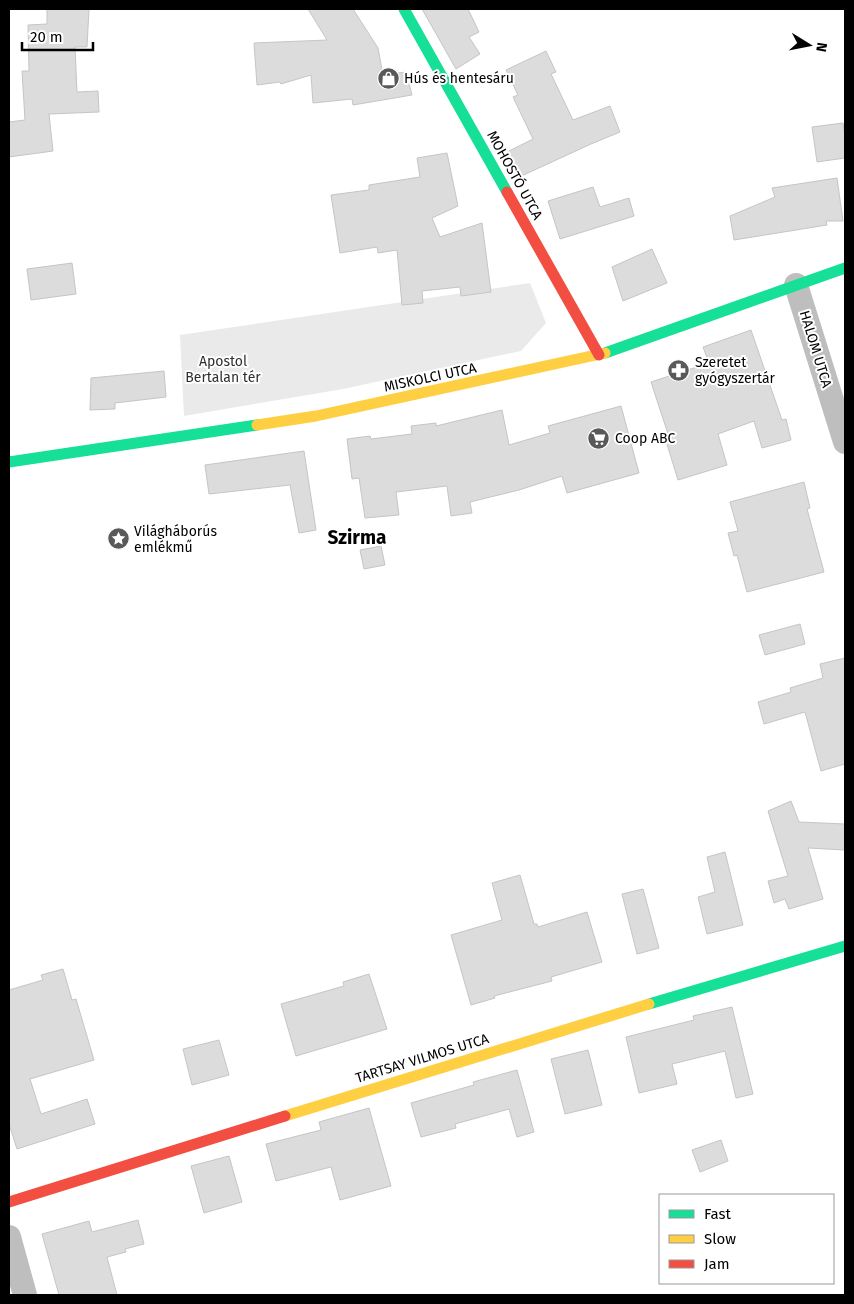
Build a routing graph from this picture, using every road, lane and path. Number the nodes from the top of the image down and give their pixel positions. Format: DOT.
graph roads {
  1 [pos="404,9"];
  2 [pos="845,268"];
  3 [pos="796,285"];
  4 [pos="599,355"];
  5 [pos="845,442"];
  6 [pos="9,462"];
  7 [pos="845,946"];
  8 [pos="9,1202"];
  9 [pos="9,1238"];
  10 [pos="25,1295"];
  1 -- 4 [label="street, MOHOSTÓ UTCA"];
  2 -- 3 [label="street, MISKOLCI UTCA"];
  3 -- 4 [label="street, MISKOLCI UTCA"];
  3 -- 5 [label="street, HALOM UTCA"];
  4 -- 6 [label="street, MISKOLCI UTCA"];
  7 -- 8 [label="street, TARTSAY VILMOS UTCA"];
  9 -- 10 [label="street"];
}
